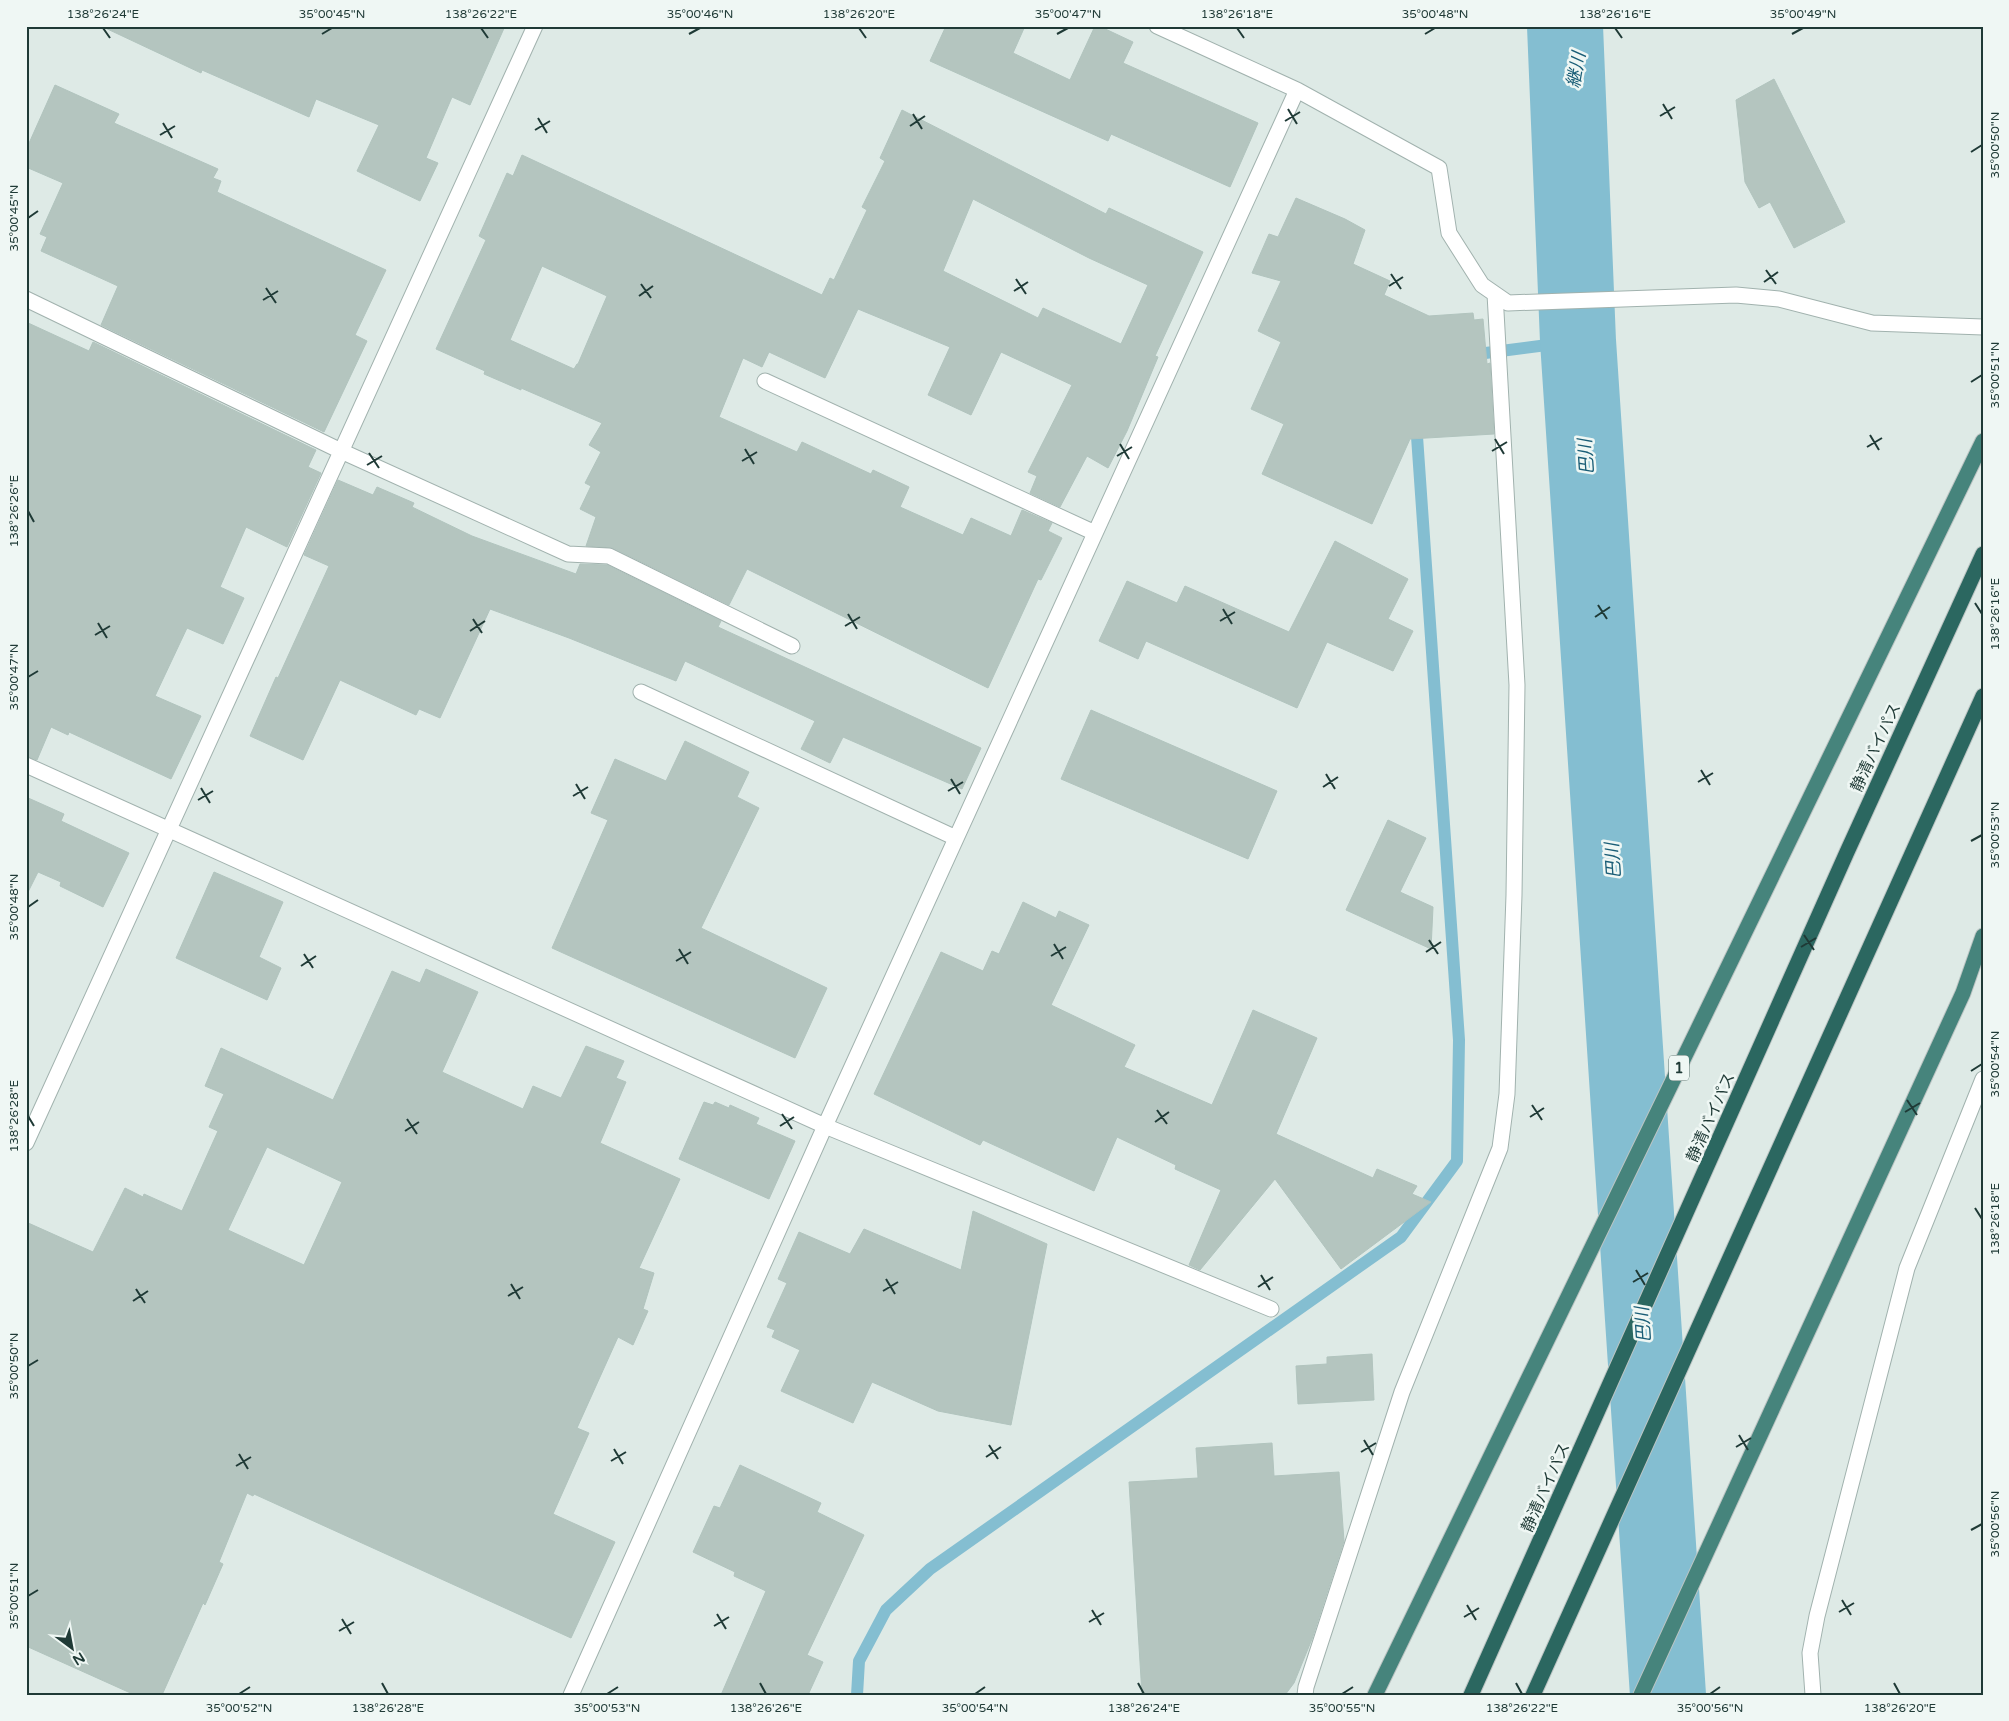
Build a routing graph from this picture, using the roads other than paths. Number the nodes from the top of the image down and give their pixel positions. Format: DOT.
graph roads {
  1 [pos="535,26"];
  2 [pos="1157,26"];
  3 [pos="1297,90"];
  4 [pos="1495,294"];
  5 [pos="26,299"];
  6 [pos="1983,327"];
  7 [pos="765,381"];
  8 [pos="1983,441"];
  9 [pos="341,451"];
  10 [pos="1095,533"];
  11 [pos="1983,554"];
  12 [pos="792,646"];
  13 [pos="641,692"];
  14 [pos="1983,696"];
  15 [pos="26,765"];
  16 [pos="168,830"];
  17 [pos="956,838"];
  18 [pos="1983,936"];
  19 [pos="1983,1079"];
  20 [pos="825,1126"];
  21 [pos="26,1142"];
  22 [pos="1271,1309"];
  23 [pos="1493,1646"];
  24 [pos="571,1695"];
  25 [pos="1305,1695"];
  26 [pos="1375,1695"];
  27 [pos="1465,1695"];
  28 [pos="1471,1695"];
  29 [pos="1533,1695"];
  30 [pos="1641,1695"];
  31 [pos="1813,1695"];
  1 -- 9 [label="street"];
  2 -- 3 [label="street"];
  3 -- 4 [label="street"];
  3 -- 10 [label="street"];
  4 -- 6 [label="street"];
  4 -- 25 [label="street"];
  5 -- 9 [label="street"];
  7 -- 10 [label="street"];
  8 -- 26 [label="highway, 1"];
  9 -- 12 [label="street"];
  9 -- 16 [label="street"];
  10 -- 17 [label="street"];
  11 -- 23 [label="highway, 静清バイパス"];
  13 -- 17 [label="street"];
  14 -- 29 [label="highway"];
  15 -- 16 [label="street"];
  16 -- 20 [label="street"];
  16 -- 21 [label="street"];
  17 -- 20 [label="street"];
  18 -- 30 [label="highway"];
  19 -- 31 [label="street"];
  20 -- 22 [label="street"];
  20 -- 24 [label="street"];
  23 -- 27 [label="highway"];
  23 -- 28 [label="highway, 静清バイパス"];
}
